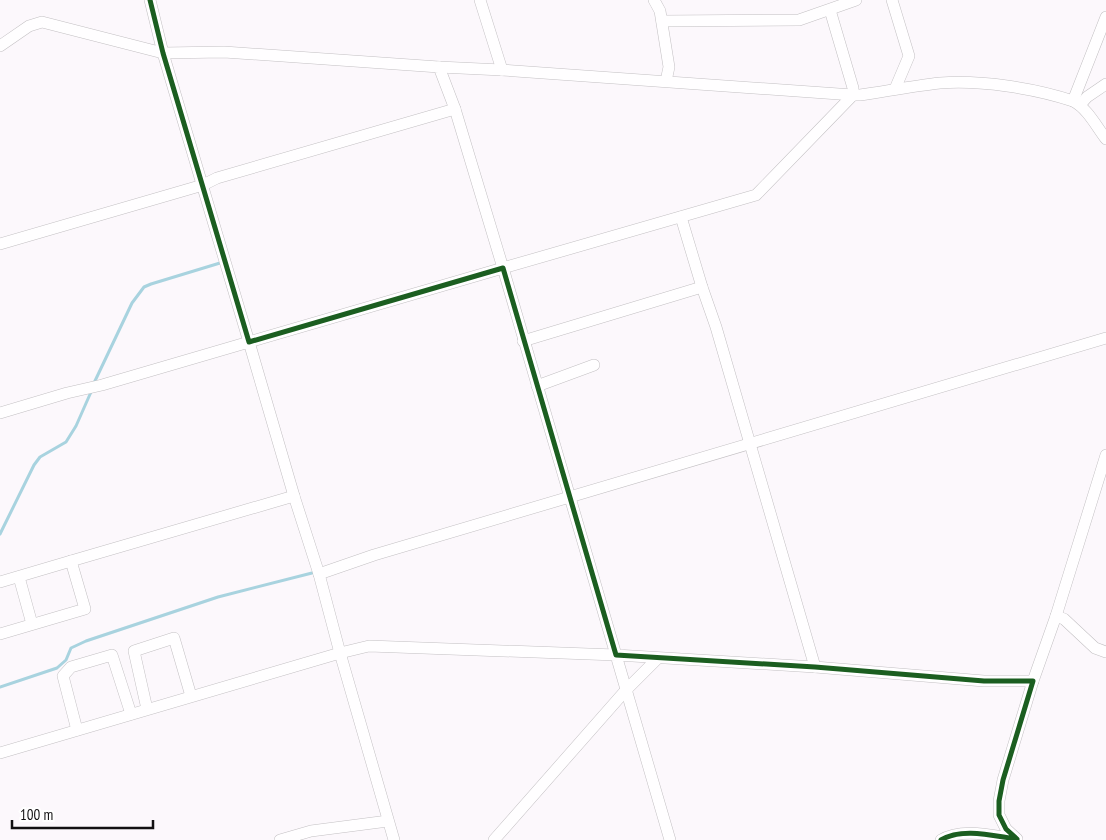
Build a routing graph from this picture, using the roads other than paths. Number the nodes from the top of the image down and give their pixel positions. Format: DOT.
graph roads {
  1 [pos="150,0"];
  2 [pos="480,0"];
  3 [pos="654,0"];
  4 [pos="856,0"];
  5 [pos="892,0"];
  6 [pos="830,10"];
  7 [pos="1106,17"];
  8 [pos="662,21"];
  9 [pos="0,46"];
  10 [pos="164,53"];
  11 [pos="440,68"];
  12 [pos="502,70"];
  13 [pos="666,81"];
  14 [pos="1106,84"];
  15 [pos="895,89"];
  16 [pos="853,95"];
  17 [pos="1076,103"];
  18 [pos="454,108"];
  19 [pos="1106,140"];
  20 [pos="203,185"];
  21 [pos="682,217"];
  22 [pos="0,244"];
  23 [pos="503,268"];
  24 [pos="702,288"];
  25 [pos="1106,338"];
  26 [pos="523,341"];
  27 [pos="249,342"];
  28 [pos="594,365"];
  29 [pos="537,386"];
  30 [pos="0,413"];
  31 [pos="749,443"];
  32 [pos="1106,455"];
  33 [pos="294,496"];
  34 [pos="570,497"];
  35 [pos="72,562"];
  36 [pos="319,574"];
  37 [pos="20,576"];
  38 [pos="0,582"];
  39 [pos="1056,616"];
  40 [pos="32,624"];
  41 [pos="0,634"];
  42 [pos="1106,652"];
  43 [pos="340,653"];
  44 [pos="616,655"];
  45 [pos="658,658"];
  46 [pos="814,667"];
  47 [pos="1033,682"];
  48 [pos="626,690"];
  49 [pos="191,696"];
  50 [pos="148,709"];
  51 [pos="131,714"];
  52 [pos="77,730"];
  53 [pos="0,753"];
  54 [pos="388,821"];
  55 [pos="1019,839"];
  56 [pos="280,840"];
  57 [pos="394,840"];
  58 [pos="494,840"];
  59 [pos="670,840"];
  60 [pos="941,840"];
  1 -- 10 [label="street"];
  2 -- 12 [label="street"];
  3 -- 8 [label="street"];
  4 -- 6 [label="street"];
  5 -- 15 [label="street"];
  6 -- 8 [label="street"];
  6 -- 16 [label="street"];
  7 -- 17 [label="street"];
  8 -- 13 [label="street"];
  9 -- 10 [label="street"];
  10 -- 11 [label="street"];
  10 -- 20 [label="street"];
  11 -- 12 [label="street"];
  11 -- 18 [label="street"];
  12 -- 13 [label="street"];
  13 -- 16 [label="street"];
  14 -- 17 [label="street"];
  15 -- 16 [label="street"];
  15 -- 17 [label="street"];
  16 -- 21 [label="street"];
  17 -- 19 [label="street"];
  18 -- 20 [label="street"];
  18 -- 23 [label="street"];
  20 -- 22 [label="street"];
  20 -- 27 [label="street"];
  21 -- 23 [label="street"];
  21 -- 24 [label="street"];
  23 -- 26 [label="street"];
  23 -- 27 [label="street"];
  24 -- 26 [label="street"];
  24 -- 31 [label="street"];
  25 -- 31 [label="street"];
  26 -- 29 [label="street"];
  27 -- 30 [label="street"];
  27 -- 33 [label="street"];
  28 -- 29 [label="street"];
  29 -- 34 [label="street"];
  31 -- 34 [label="street"];
  31 -- 46 [label="street"];
  32 -- 39 [label="street"];
  33 -- 35 [label="street"];
  33 -- 36 [label="street"];
  34 -- 36 [label="street"];
  34 -- 44 [label="street"];
  35 -- 37 [label="street"];
  35 -- 40 [label="street"];
  36 -- 43 [label="street"];
  37 -- 38 [label="street"];
  37 -- 40 [label="street"];
  39 -- 42 [label="street"];
  39 -- 47 [label="street"];
  40 -- 41 [label="street"];
  43 -- 44 [label="street"];
  43 -- 49 [label="street"];
  43 -- 54 [label="street"];
  44 -- 45 [label="street"];
  44 -- 48 [label="street"];
  45 -- 46 [label="street"];
  45 -- 48 [label="street"];
  46 -- 47 [label="street"];
  47 -- 55 [label="street"];
  48 -- 58 [label="street"];
  48 -- 59 [label="street"];
  49 -- 50 [label="street"];
  49 -- 50 [label="street"];
  50 -- 51 [label="street"];
  51 -- 52 [label="street"];
  51 -- 52 [label="street"];
  52 -- 53 [label="street"];
  54 -- 56 [label="street"];
  54 -- 57 [label="street"];
  55 -- 60 [label="street"];
}
